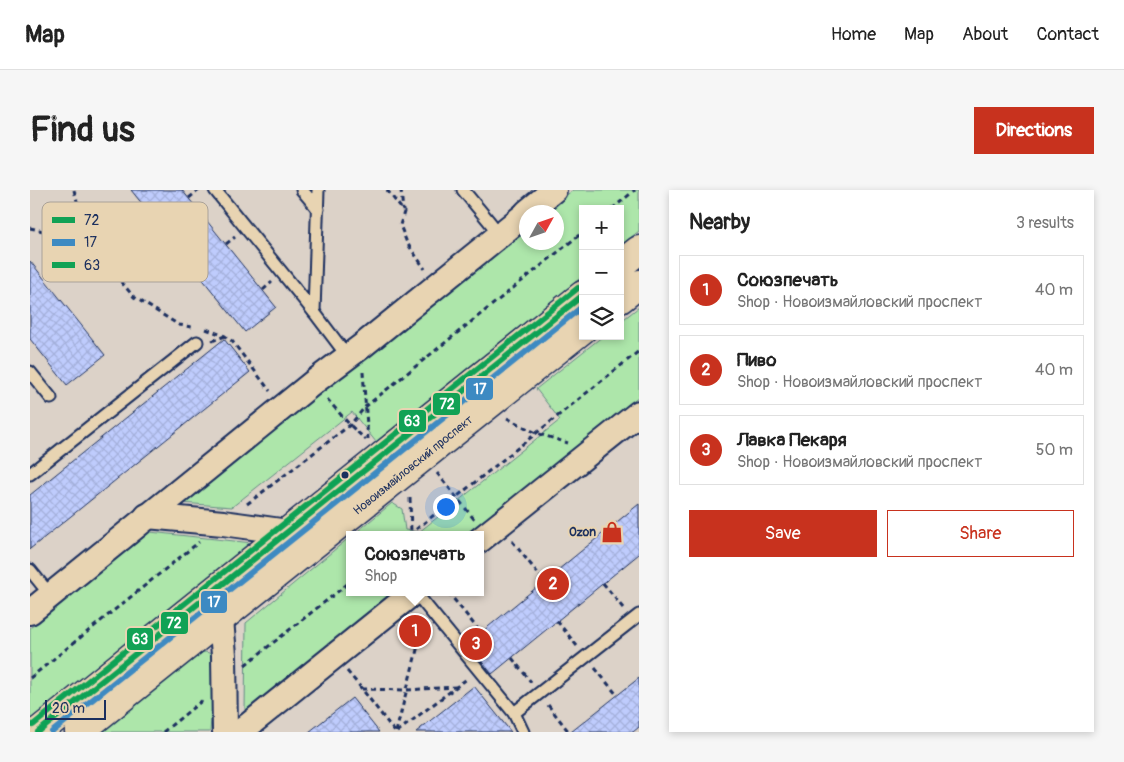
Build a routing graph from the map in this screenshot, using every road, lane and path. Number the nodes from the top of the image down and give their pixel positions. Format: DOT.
graph roads {
  1 [pos="199,190"];
  2 [pos="215,190"];
  3 [pos="302,190"];
  4 [pos="318,190"];
  5 [pos="387,190"];
  6 [pos="401,190"];
  7 [pos="463,190"];
  8 [pos="554,190"];
  9 [pos="636,190"];
  10 [pos="189,198"];
  11 [pos="536,205"];
  12 [pos="617,205"];
  13 [pos="318,209"];
  14 [pos="404,212"];
  15 [pos="519,220"];
  16 [pos="500,235"];
  17 [pos="579,235"];
  18 [pos="639,250"];
  19 [pos="624,262"];
  20 [pos="426,270"];
  21 [pos="121,282"];
  22 [pos="639,284"];
  23 [pos="624,296"];
  24 [pos="579,298"];
  25 [pos="314,312"];
  26 [pos="195,328"];
  27 [pos="202,329"];
  28 [pos="579,332"];
  29 [pos="197,342"];
  30 [pos="355,351"];
  31 [pos="639,351"];
  32 [pos="30,372"];
  33 [pos="314,382"];
  34 [pos="270,392"];
  35 [pos="51,398"];
  36 [pos="365,407"];
  37 [pos="639,413"];
  38 [pos="507,418"];
  39 [pos="350,425"];
  40 [pos="536,433"];
  41 [pos="574,445"];
  42 [pos="436,471"];
  43 [pos="30,474"];
  44 [pos="456,497"];
  45 [pos="410,503"];
  46 [pos="240,510"];
  47 [pos="148,516"];
  48 [pos="410,531"];
  49 [pos="414,531"];
  50 [pos="478,531"];
  51 [pos="206,536"];
  52 [pos="484,537"];
  53 [pos="510,538"];
  54 [pos="296,542"];
  55 [pos="30,570"];
  56 [pos="544,581"];
  57 [pos="603,583"];
  58 [pos="346,585"];
  59 [pos="51,596"];
  60 [pos="410,596"];
  61 [pos="418,596"];
  62 [pos="451,596"];
  63 [pos="213,608"];
  64 [pos="30,612"];
  65 [pos="425,618"];
  66 [pos="636,618"];
  67 [pos="481,633"];
  68 [pos="245,666"];
  69 [pos="479,670"];
  70 [pos="347,671"];
  71 [pos="30,678"];
  72 [pos="457,687"];
  73 [pos="362,688"];
  74 [pos="406,690"];
  75 [pos="207,697"];
  76 [pos="514,714"];
  77 [pos="38,732"];
  78 [pos="80,732"];
  79 [pos="163,732"];
  80 [pos="225,732"];
  81 [pos="240,732"];
  82 [pos="396,732"];
  83 [pos="523,732"];
  1 -- 10 [label="path"];
  2 -- 25 [label="lane"];
  3 -- 13 [label="lane"];
  4 -- 13 [label="lane"];
  5 -- 14 [label="path"];
  6 -- 14 [label="path"];
  7 -- 16 [label="lane"];
  8 -- 11 [label="street"];
  9 -- 12 [label="path"];
  13 -- 25 [label="lane"];
  14 -- 20 [label="path"];
  15 -- 16 [label="street"];
  16 -- 30 [label="street"];
  17 -- 36 [label="path"];
  18 -- 19 [label="street"];
  21 -- 26 [label="path"];
  22 -- 23 [label="street"];
  24 -- 54 [label="street, Новоизмайловский проспект"];
  25 -- 30 [label="lane"];
  27 -- 34 [label="path"];
  28 -- 54 [label="street, Новоизмайловский проспект"];
  29 -- 43 [label="lane"];
  30 -- 33 [label="street"];
  30 -- 36 [label="path"];
  31 -- 40 [label="path"];
  32 -- 35 [label="lane"];
  33 -- 39 [label="path"];
  33 -- 47 [label="street"];
  36 -- 39 [label="path"];
  36 -- 39 [label="path"];
  37 -- 52 [label="street"];
  38 -- 40 [label="path"];
  39 -- 46 [label="path"];
  40 -- 41 [label="path"];
  40 -- 44 [label="path"];
  42 -- 44 [label="path"];
  44 -- 49 [label="path"];
  44 -- 50 [label="path"];
  45 -- 48 [label="path"];
  47 -- 54 [label="street"];
  47 -- 59 [label="street"];
  51 -- 71 [label="path"];
  53 -- 56 [label="path"];
  54 -- 63 [label="street, Новоизмайловский проспект"];
  55 -- 59 [label="lane"];
  57 -- 66 [label="path"];
  58 -- 68 [label="path"];
  59 -- 64 [label="street"];
  60 -- 81 [label="street"];
  61 -- 69 [label="lane"];
  62 -- 67 [label="path"];
  63 -- 77 [label="street, Новоизмайловский проспект"];
  63 -- 78 [label="street, Новоизмайловский проспект"];
  63 -- 80 [label="street"];
  65 -- 74 [label="path"];
  66 -- 76 [label="lane"];
  69 -- 72 [label="path"];
  69 -- 76 [label="lane"];
  70 -- 73 [label="path"];
  72 -- 74 [label="path"];
  72 -- 82 [label="path"];
  73 -- 74 [label="path"];
  73 -- 82 [label="path"];
  74 -- 82 [label="path"];
  75 -- 79 [label="path"];
  76 -- 83 [label="lane"];
}
